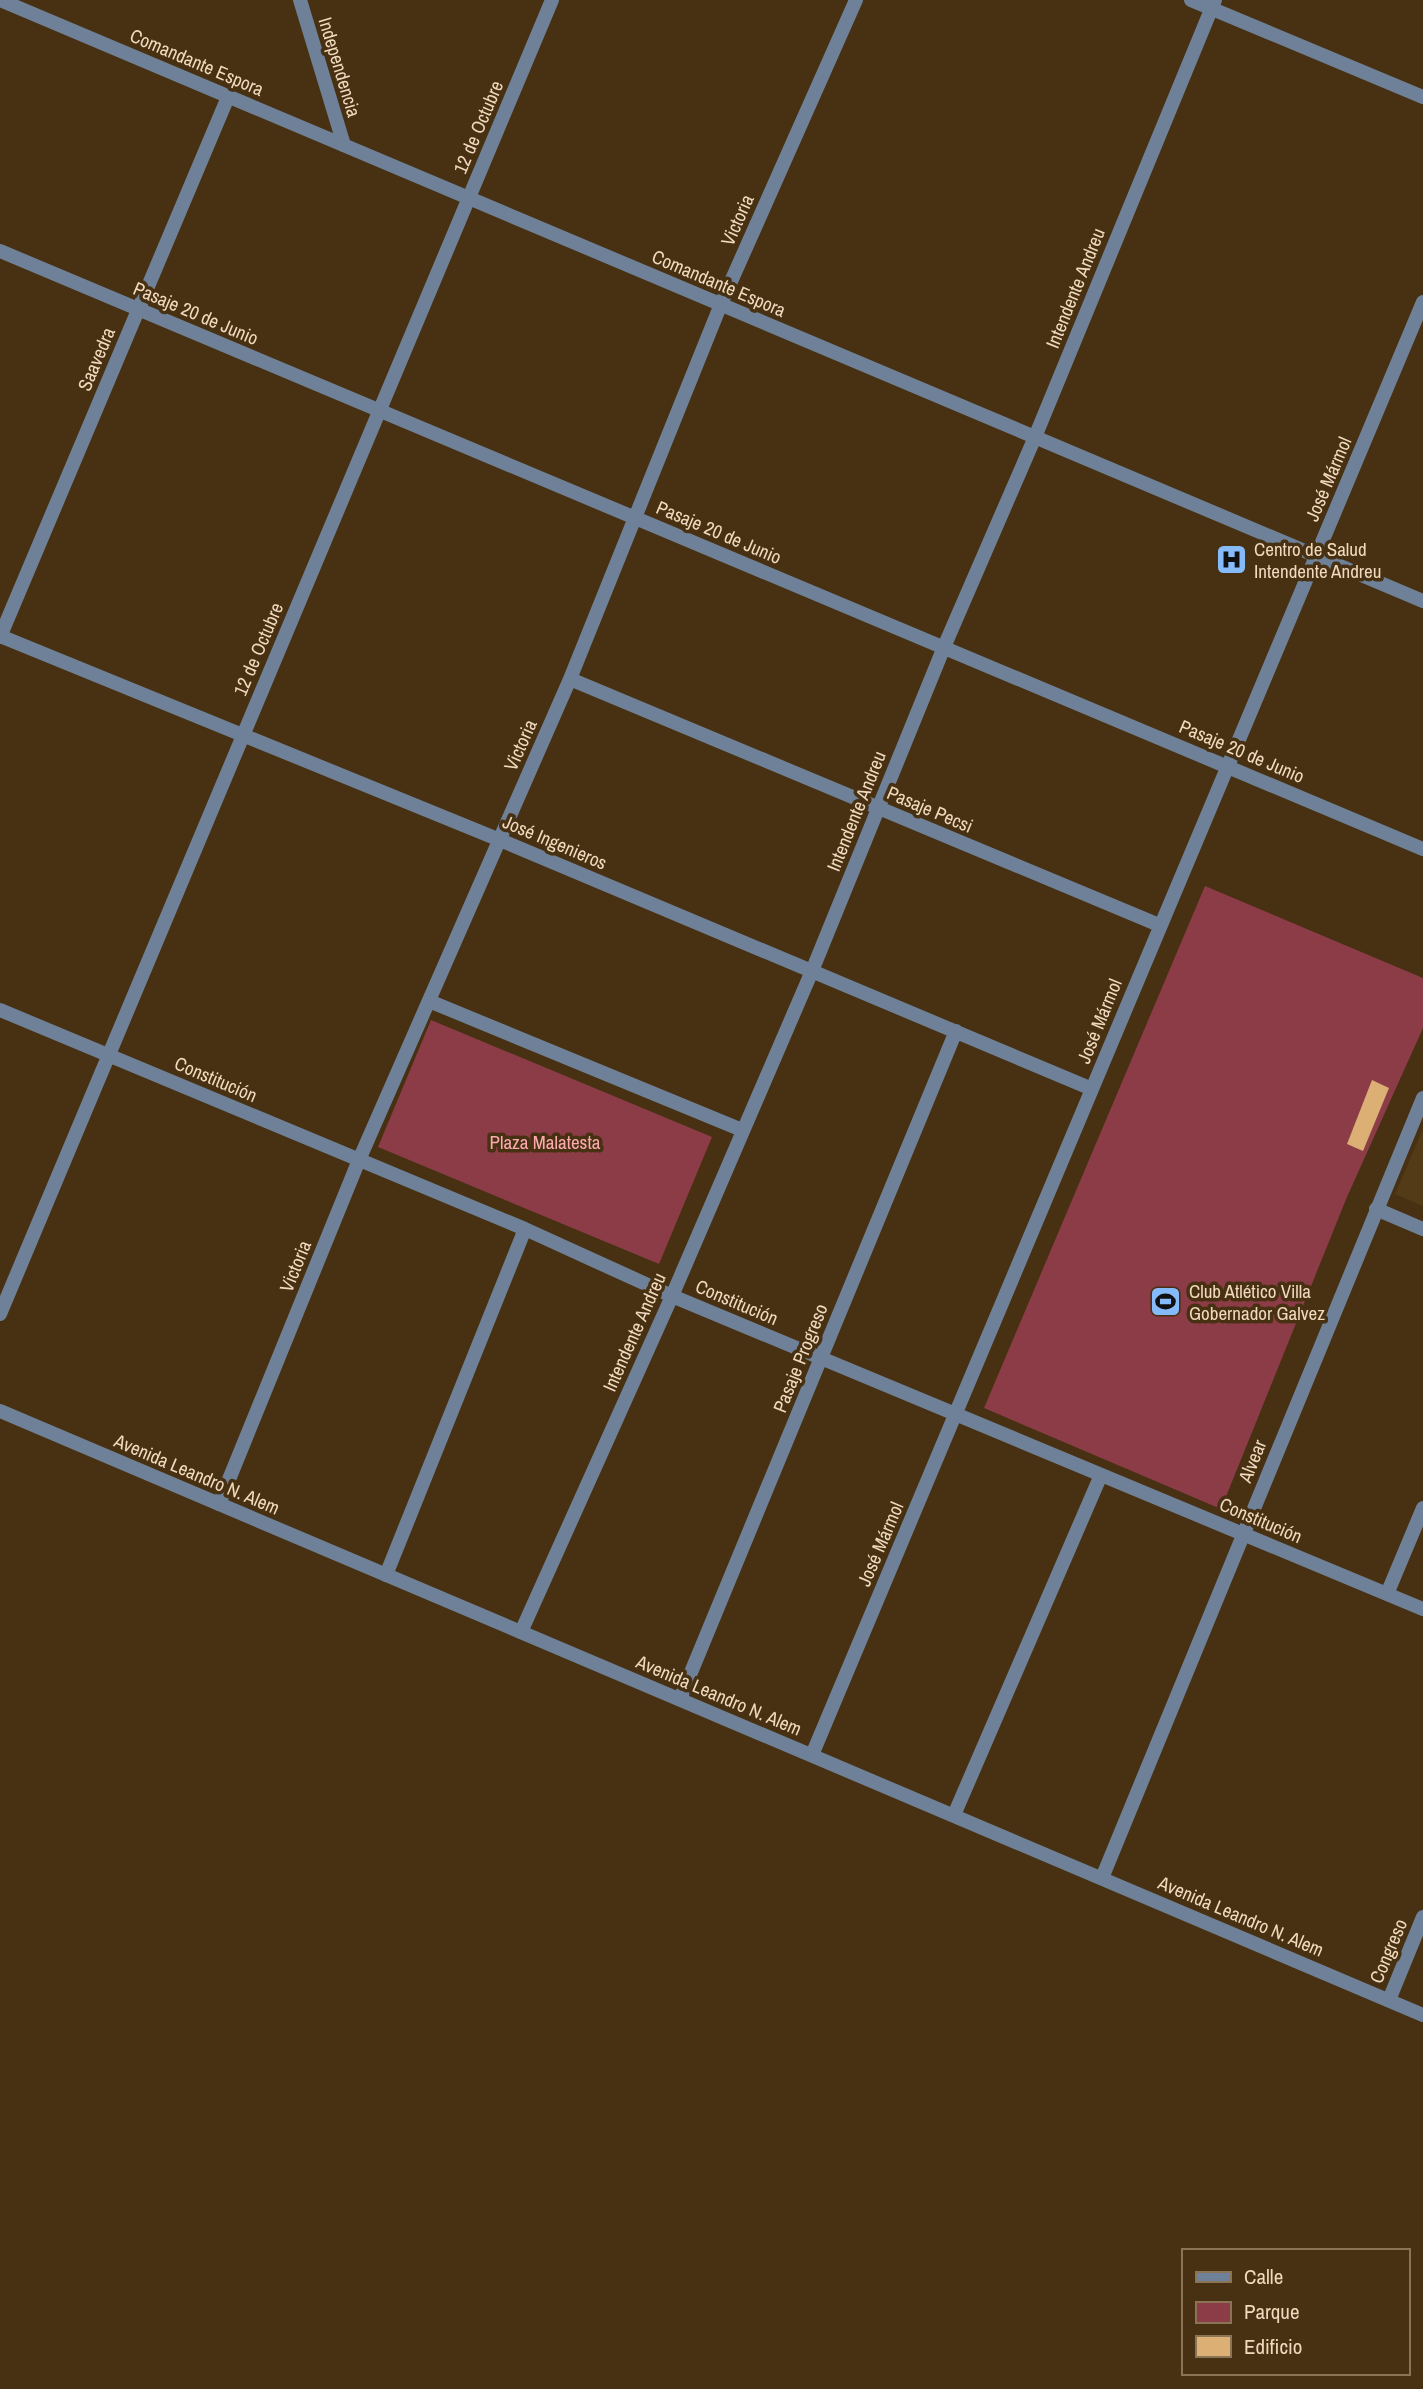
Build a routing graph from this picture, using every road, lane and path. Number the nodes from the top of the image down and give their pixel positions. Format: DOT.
graph roads {
  1 [pos="0,0"];
  2 [pos="300,0"];
  3 [pos="552,0"];
  4 [pos="856,0"];
  5 [pos="1191,0"];
  6 [pos="1213,4"];
  7 [pos="228,97"];
  8 [pos="1423,97"];
  9 [pos="344,145"];
  10 [pos="469,198"];
  11 [pos="0,251"];
  12 [pos="1423,302"];
  13 [pos="720,304"];
  14 [pos="138,309"];
  15 [pos="380,410"];
  16 [pos="1035,437"];
  17 [pos="635,517"];
  18 [pos="1316,556"];
  19 [pos="1423,601"];
  20 [pos="0,636"];
  21 [pos="944,647"];
  22 [pos="570,679"];
  23 [pos="243,736"];
  24 [pos="1228,766"];
  25 [pos="879,808"];
  26 [pos="500,840"];
  27 [pos="1423,849"];
  28 [pos="1160,925"];
  29 [pos="813,971"];
  30 [pos="429,1001"];
  31 [pos="0,1010"];
  32 [pos="956,1031"];
  33 [pos="109,1055"];
  34 [pos="1092,1088"];
  35 [pos="1423,1098"];
  36 [pos="743,1130"];
  37 [pos="359,1160"];
  38 [pos="1377,1209"];
  39 [pos="525,1229"];
  40 [pos="1423,1229"];
  41 [pos="672,1296"];
  42 [pos="0,1314"];
  43 [pos="821,1358"];
  44 [pos="0,1411"];
  45 [pos="956,1414"];
  46 [pos="1101,1475"];
  47 [pos="219,1504"];
  48 [pos="1423,1508"];
  49 [pos="1243,1534"];
  50 [pos="386,1575"];
  51 [pos="1387,1594"];
  52 [pos="1423,1609"];
  53 [pos="521,1632"];
  54 [pos="680,1699"];
  55 [pos="812,1755"];
  56 [pos="954,1815"];
  57 [pos="1102,1878"];
  58 [pos="1423,1917"];
  59 [pos="1389,2000"];
  60 [pos="1423,2015"];
  1 -- 7 [label="street, Comandante Espora"];
  2 -- 9 [label="street, Independencia"];
  3 -- 10 [label="street, 12 de Octubre"];
  4 -- 13 [label="street, Victoria"];
  5 -- 6 [label="street"];
  6 -- 8 [label="street"];
  6 -- 16 [label="street, Intendente Andreu"];
  7 -- 9 [label="street, Comandante Espora"];
  7 -- 14 [label="street, Saavedra"];
  9 -- 10 [label="street, Comandante Espora"];
  10 -- 13 [label="street, Comandante Espora"];
  10 -- 15 [label="street, 12 de Octubre"];
  11 -- 14 [label="street, Pasaje 20 de Junio"];
  12 -- 18 [label="street, José Mármol"];
  13 -- 16 [label="street, Comandante Espora"];
  13 -- 17 [label="street, Victoria"];
  14 -- 15 [label="street, Pasaje 20 de Junio"];
  14 -- 20 [label="street, Saavedra"];
  15 -- 17 [label="street, Pasaje 20 de Junio"];
  15 -- 23 [label="street, 12 de Octubre"];
  16 -- 18 [label="street, Comandante Espora"];
  16 -- 21 [label="street, Intendente Andreu"];
  17 -- 21 [label="street, Pasaje 20 de Junio"];
  17 -- 22 [label="street, Victoria"];
  18 -- 19 [label="street, Comandante Espora"];
  18 -- 24 [label="street, José Mármol"];
  20 -- 23 [label="street, José Ingenieros"];
  21 -- 24 [label="street, Pasaje 20 de Junio"];
  21 -- 25 [label="street, Intendente Andreu"];
  22 -- 25 [label="street, Pasaje Pecsi"];
  22 -- 26 [label="street, Victoria"];
  23 -- 26 [label="street, José Ingenieros"];
  23 -- 33 [label="street, 12 de Octubre"];
  24 -- 27 [label="street, Pasaje 20 de Junio"];
  24 -- 28 [label="street, José Mármol"];
  25 -- 28 [label="street, Pasaje Pecsi"];
  25 -- 29 [label="street, Intendente Andreu"];
  26 -- 29 [label="street, José Ingenieros"];
  26 -- 30 [label="street, Victoria"];
  28 -- 34 [label="street, José Mármol"];
  29 -- 32 [label="street, José Ingenieros"];
  29 -- 36 [label="street, Intendente Andreu"];
  30 -- 36 [label="street"];
  30 -- 37 [label="street, Victoria"];
  31 -- 33 [label="street, Constitución"];
  32 -- 34 [label="street, José Ingenieros"];
  32 -- 43 [label="street, Pasaje Progreso"];
  33 -- 37 [label="street, Constitución"];
  33 -- 42 [label="street, 12 de Octubre"];
  34 -- 45 [label="street, José Mármol"];
  35 -- 38 [label="street, Alvear"];
  36 -- 41 [label="street, Intendente Andreu"];
  37 -- 39 [label="street, Constitución"];
  37 -- 47 [label="street, Victoria"];
  38 -- 40 [label="street"];
  38 -- 49 [label="street, Alvear"];
  39 -- 41 [label="street, Constitución"];
  39 -- 50 [label="street"];
  41 -- 43 [label="street, Constitución"];
  41 -- 53 [label="street, Intendente Andreu"];
  43 -- 45 [label="street, Constitución"];
  43 -- 54 [label="street, Pasaje Progreso"];
  44 -- 47 [label="street, Avenida Leandro N. Alem"];
  45 -- 46 [label="street, Constitución"];
  45 -- 55 [label="street, José Mármol"];
  46 -- 49 [label="street, Constitución"];
  46 -- 56 [label="street"];
  47 -- 50 [label="street, Avenida Leandro N. Alem"];
  48 -- 51 [label="street"];
  49 -- 51 [label="street, Constitución"];
  49 -- 57 [label="street, Alvear"];
  50 -- 53 [label="street, Avenida Leandro N. Alem"];
  51 -- 52 [label="street, Constitución"];
  53 -- 54 [label="street, Avenida Leandro N. Alem"];
  54 -- 55 [label="street, Avenida Leandro N. Alem"];
  55 -- 56 [label="street, Avenida Leandro N. Alem"];
  56 -- 57 [label="street, Avenida Leandro N. Alem"];
  57 -- 59 [label="street, Avenida Leandro N. Alem"];
  58 -- 59 [label="street, Congreso"];
  59 -- 60 [label="street, Avenida Leandro N. Alem"];
}
